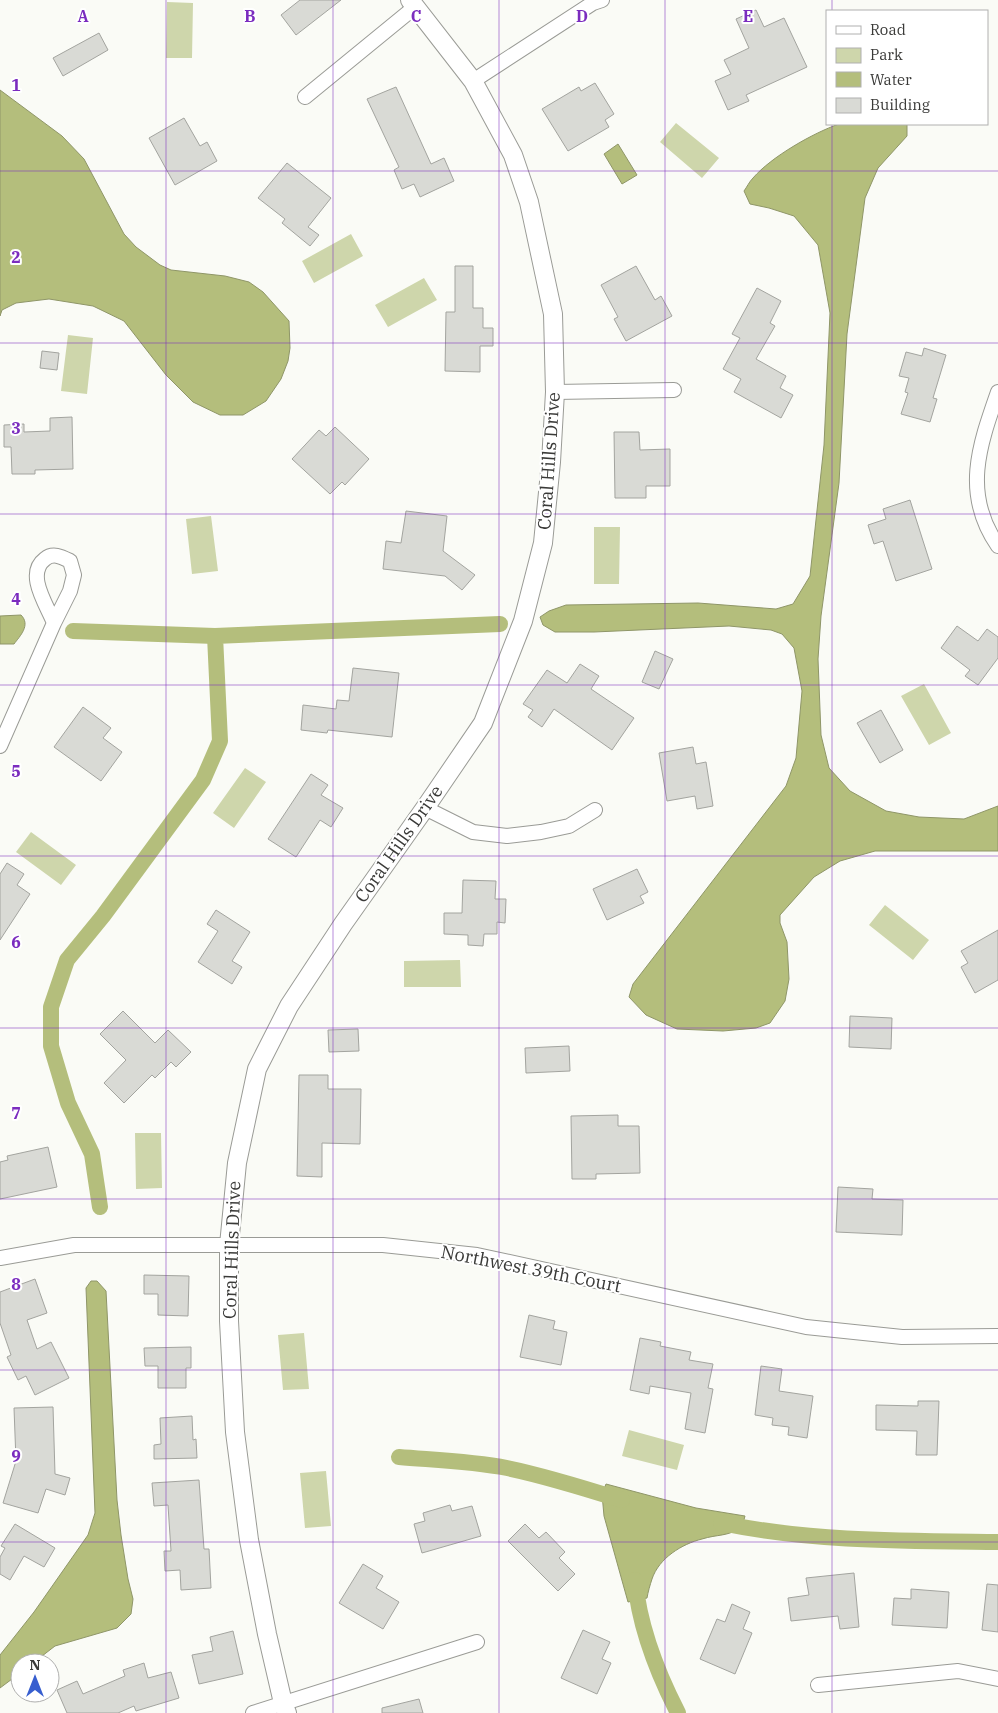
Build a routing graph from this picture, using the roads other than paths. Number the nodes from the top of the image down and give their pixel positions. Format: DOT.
graph roads {
  1 [pos="602,0"];
  2 [pos="413,4"];
  3 [pos="473,81"];
  4 [pos="305,97"];
  5 [pos="674,390"];
  6 [pos="555,392"];
  7 [pos="998,392"];
  8 [pos="998,546"];
  9 [pos="54,623"];
  10 [pos="0,746"];
  11 [pos="425,808"];
  12 [pos="595,810"];
  13 [pos="229,1245"];
  14 [pos="0,1258"];
  15 [pos="998,1336"];
  16 [pos="477,1642"];
  17 [pos="998,1679"];
  18 [pos="818,1685"];
  19 [pos="285,1708"];
  20 [pos="253,1713"];
  1 -- 3 [label="street"];
  2 -- 3 [label="street, Coral Hills Drive"];
  2 -- 4 [label="street"];
  3 -- 6 [label="street, Coral Hills Drive"];
  5 -- 6 [label="street"];
  6 -- 11 [label="street, Coral Hills Drive"];
  7 -- 8 [label="street"];
  9 -- 10 [label="street"];
  11 -- 12 [label="street"];
  11 -- 13 [label="street, Coral Hills Drive"];
  13 -- 14 [label="street, Northwest 39th Court"];
  13 -- 15 [label="street, Northwest 39th Court"];
  13 -- 19 [label="street, Coral Hills Drive"];
  16 -- 19 [label="street"];
  17 -- 18 [label="street"];
  19 -- 20 [label="street"];
}
